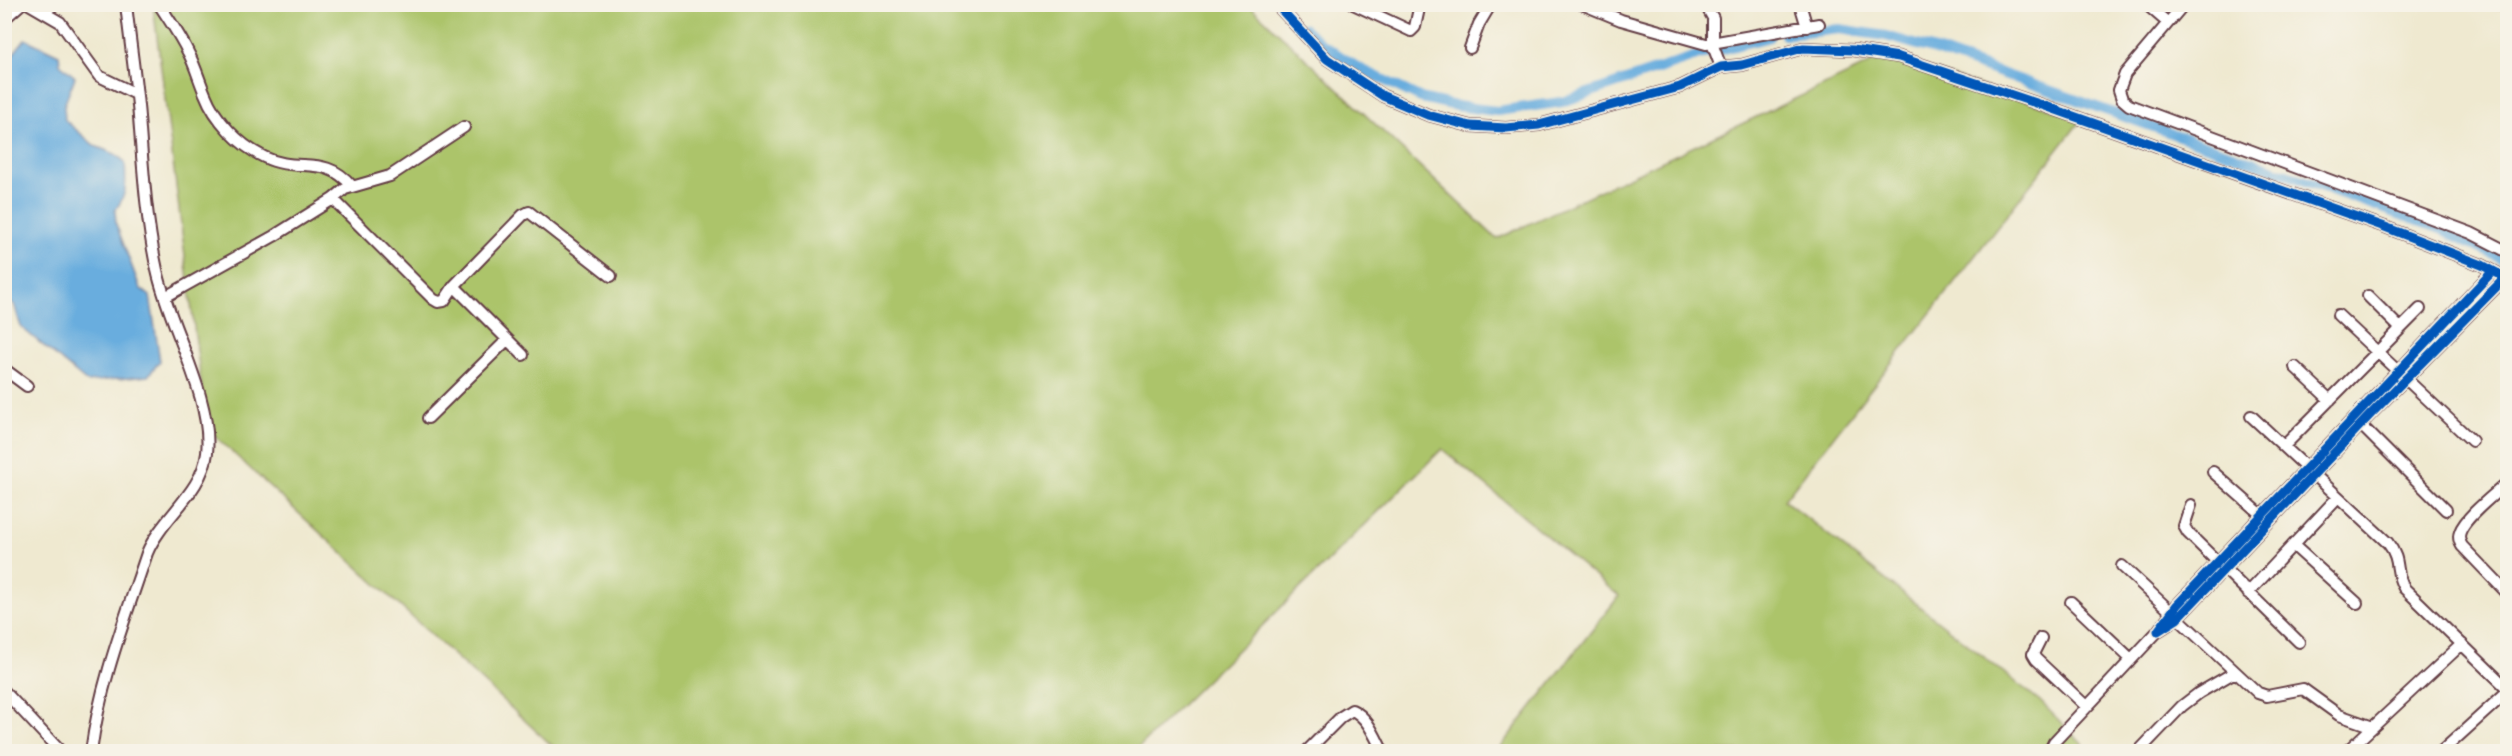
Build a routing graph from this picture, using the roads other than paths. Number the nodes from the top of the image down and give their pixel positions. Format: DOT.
graph roads {
  1 [pos="21,4"];
  2 [pos="29,4"];
  3 [pos="55,4"];
  4 [pos="126,4"];
  5 [pos="159,4"];
  6 [pos="1276,4"];
  7 [pos="1353,4"];
  8 [pos="1420,4"];
  9 [pos="1491,4"];
  10 [pos="1581,4"];
  11 [pos="1705,4"];
  12 [pos="1800,4"];
  13 [pos="2146,4"];
  14 [pos="2184,4"];
  15 [pos="2498,4"];
  16 [pos="2508,9"];
  17 [pos="44,12"];
  18 [pos="4,19"];
  19 [pos="2168,23"];
  20 [pos="1820,24"];
  21 [pos="1807,27"];
  22 [pos="1470,48"];
  23 [pos="1714,48"];
  24 [pos="1721,67"];
  25 [pos="136,94"];
  26 [pos="464,127"];
  27 [pos="352,186"];
  28 [pos="333,199"];
  29 [pos="2508,252"];
  30 [pos="2493,271"];
  31 [pos="611,276"];
  32 [pos="2506,279"];
  33 [pos="454,286"];
  34 [pos="2368,296"];
  35 [pos="165,297"];
  36 [pos="2420,309"];
  37 [pos="2338,315"];
  38 [pos="2400,328"];
  39 [pos="507,340"];
  40 [pos="2378,351"];
  41 [pos="523,355"];
  42 [pos="2295,367"];
  43 [pos="4,369"];
  44 [pos="2403,375"];
  45 [pos="27,386"];
  46 [pos="2330,400"];
  47 [pos="2251,416"];
  48 [pos="428,418"];
  49 [pos="2357,422"];
  50 [pos="2472,441"];
  51 [pos="2284,446"];
  52 [pos="2306,467"];
  53 [pos="2213,472"];
  54 [pos="2314,475"];
  55 [pos="2508,482"];
  56 [pos="2338,497"];
  57 [pos="2191,505"];
  58 [pos="2446,510"];
  59 [pos="2265,518"];
  60 [pos="2293,544"];
  61 [pos="2221,565"];
  62 [pos="2122,566"];
  63 [pos="2505,587"];
  64 [pos="2248,592"];
  65 [pos="2071,602"];
  66 [pos="2357,603"];
  67 [pos="2174,615"];
  68 [pos="2041,638"];
  69 [pos="2299,642"];
  70 [pos="2462,644"];
  71 [pos="2131,659"];
  72 [pos="2235,672"];
  73 [pos="2508,690"];
  74 [pos="4,692"];
  75 [pos="2087,707"];
  76 [pos="2373,727"];
  77 [pos="61,752"];
  78 [pos="91,752"];
  79 [pos="1306,752"];
  80 [pos="1383,752"];
  81 [pos="2049,752"];
  82 [pos="2138,752"];
  83 [pos="2346,752"];
  84 [pos="2441,752"];
  1 -- 18 [label="street"];
  2 -- 17 [label="street"];
  3 -- 17 [label="street"];
  4 -- 25 [label="street"];
  5 -- 27 [label="street"];
  6 -- 24 [label="street"];
  7 -- 8 [label="street"];
  9 -- 22 [label="street"];
  10 -- 23 [label="street"];
  11 -- 23 [label="street"];
  12 -- 21 [label="street"];
  13 -- 19 [label="street"];
  14 -- 19 [label="street"];
  15 -- 16 [label="street"];
  17 -- 25 [label="street"];
  19 -- 29 [label="street"];
  20 -- 21 [label="street"];
  21 -- 23 [label="street"];
  23 -- 24 [label="street"];
  24 -- 30 [label="street"];
  25 -- 35 [label="street"];
  26 -- 27 [label="street"];
  27 -- 28 [label="street"];
  28 -- 33 [label="street"];
  28 -- 35 [label="street"];
  30 -- 32 [label="street"];
  30 -- 44 [label="street"];
  31 -- 33 [label="street"];
  32 -- 44 [label="street"];
  33 -- 39 [label="street"];
  34 -- 38 [label="street"];
  35 -- 78 [label="street"];
  36 -- 38 [label="street"];
  37 -- 40 [label="street"];
  38 -- 40 [label="street"];
  39 -- 41 [label="street"];
  39 -- 48 [label="street"];
  40 -- 44 [label="street"];
  40 -- 46 [label="street"];
  42 -- 46 [label="street"];
  43 -- 45 [label="street"];
  44 -- 49 [label="street"];
  44 -- 50 [label="street"];
  46 -- 51 [label="street"];
  47 -- 51 [label="street"];
  49 -- 52 [label="street"];
  49 -- 54 [label="street"];
  49 -- 58 [label="street"];
  51 -- 52 [label="street"];
  52 -- 54 [label="street"];
  52 -- 59 [label="street"];
  53 -- 59 [label="street"];
  54 -- 56 [label="street"];
  54 -- 59 [label="street"];
  55 -- 63 [label="street"];
  56 -- 60 [label="street"];
  56 -- 70 [label="street"];
  57 -- 61 [label="street"];
  59 -- 61 [label="street"];
  60 -- 64 [label="street"];
  60 -- 66 [label="street"];
  61 -- 64 [label="street"];
  61 -- 67 [label="street"];
  62 -- 67 [label="street"];
  64 -- 69 [label="street"];
  65 -- 71 [label="street"];
  67 -- 71 [label="street"];
  67 -- 72 [label="street"];
  68 -- 75 [label="street"];
  70 -- 73 [label="street"];
  70 -- 76 [label="street"];
  71 -- 75 [label="street"];
  72 -- 76 [label="street"];
  72 -- 82 [label="street"];
  73 -- 84 [label="street"];
  74 -- 77 [label="street"];
  75 -- 81 [label="street"];
  76 -- 83 [label="street"];
  79 -- 80 [label="street"];
}
